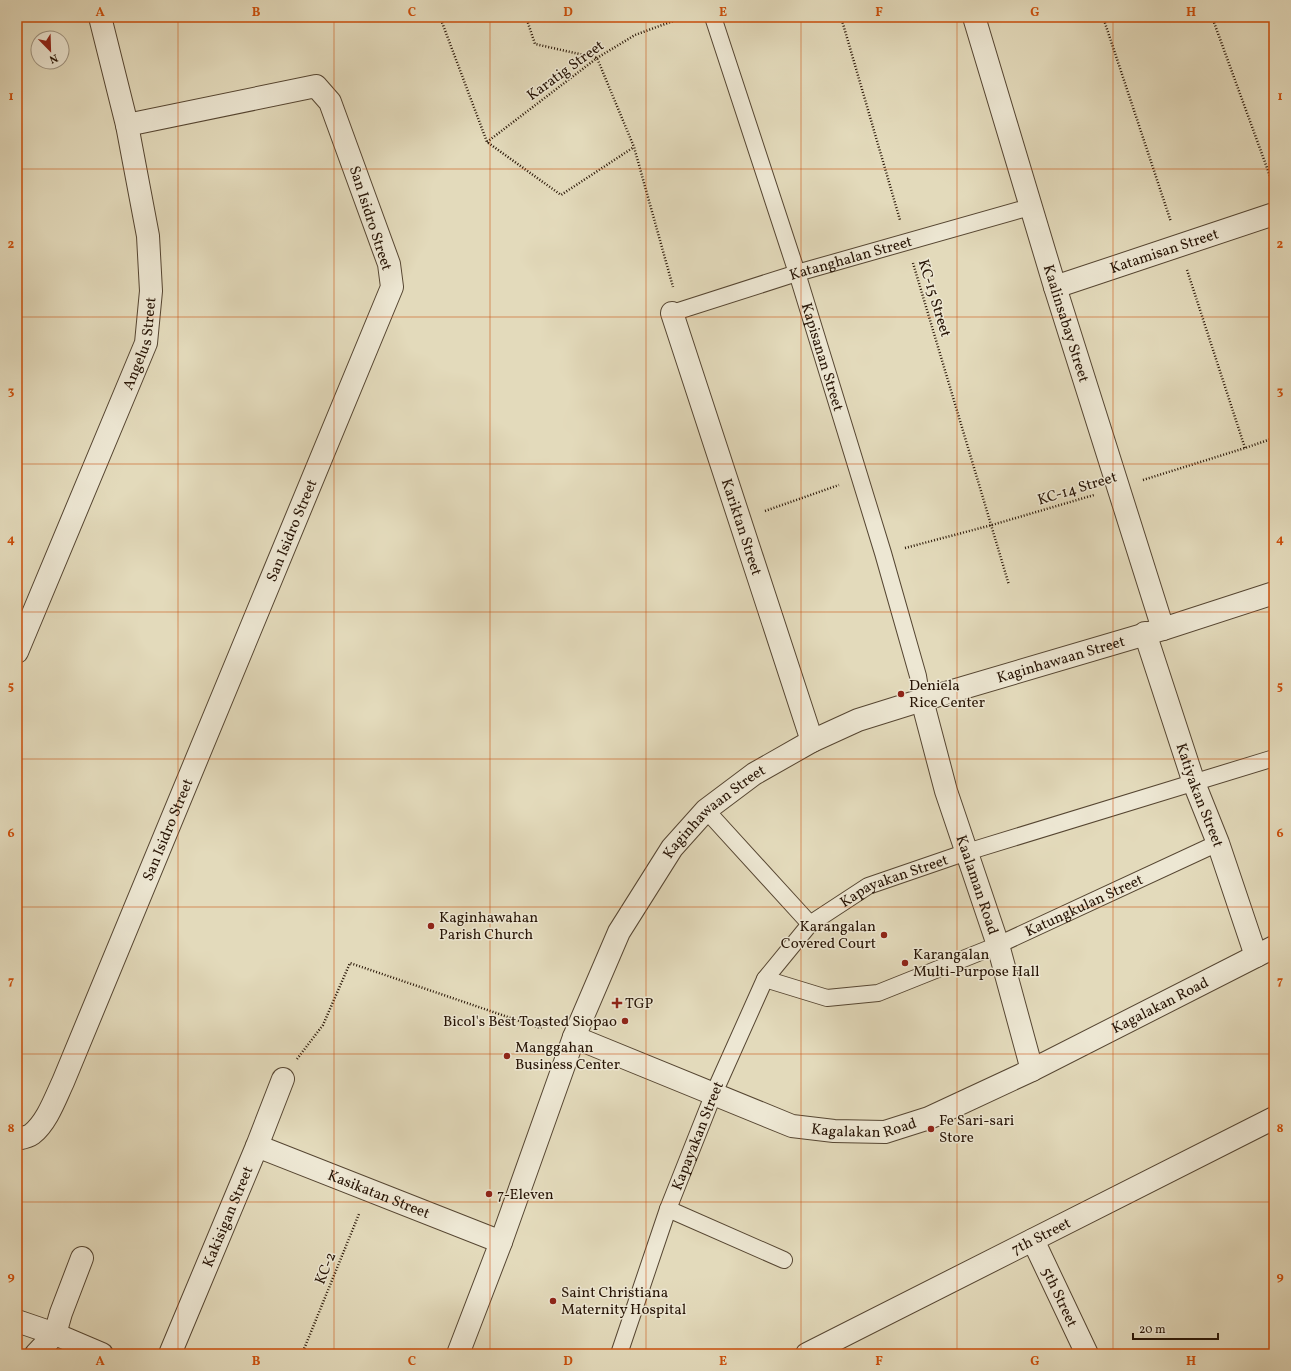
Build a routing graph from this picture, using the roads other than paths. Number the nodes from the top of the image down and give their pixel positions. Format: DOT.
graph roads {
  1 [pos="100,17"];
  2 [pos="713,17"];
  3 [pos="974,17"];
  4 [pos="127,125"];
  5 [pos="1030,207"];
  6 [pos="1274,214"];
  7 [pos="797,273"];
  8 [pos="1055,287"];
  9 [pos="676,312"];
  10 [pos="1274,593"];
  11 [pos="1154,631"];
  12 [pos="17,652"];
  13 [pos="922,700"];
  14 [pos="812,741"];
  15 [pos="1274,758"];
  16 [pos="1194,783"];
  17 [pos="706,810"];
  18 [pos="1218,843"];
  19 [pos="967,852"];
  20 [pos="810,924"];
  21 [pos="998,945"];
  22 [pos="1265,952"];
  23 [pos="765,979"];
  24 [pos="574,1037"];
  25 [pos="1032,1070"];
  26 [pos="283,1079"];
  27 [pos="714,1093"];
  28 [pos="1274,1118"];
  29 [pos="17,1139"];
  30 [pos="257,1146"];
  31 [pos="668,1209"];
  32 [pos="1033,1240"];
  33 [pos="501,1242"];
  34 [pos="82,1258"];
  35 [pos="784,1260"];
  36 [pos="17,1321"];
  37 [pos="54,1334"];
  38 [pos="36,1354"];
  39 [pos="102,1354"];
  40 [pos="170,1354"];
  41 [pos="458,1354"];
  42 [pos="619,1354"];
  43 [pos="807,1354"];
  44 [pos="1087,1354"];
  1 -- 4 [label="street, Angelus Street"];
  2 -- 7 [label="lane, Kapisanan Street"];
  3 -- 5 [label="street, Kaalinsabay Street"];
  4 -- 12 [label="street, Angelus Street"];
  4 -- 29 [label="street, San Isidro Street"];
  5 -- 7 [label="lane, Katanghalan Street"];
  5 -- 8 [label="street, Kaalinsabay Street"];
  6 -- 8 [label="street, Katamisan Street"];
  7 -- 9 [label="lane, Katanghalan Street"];
  7 -- 13 [label="lane, Kapisanan Street"];
  8 -- 11 [label="street, Kaalinsabay Street"];
  9 -- 14 [label="street, Kariktan Street"];
  10 -- 11 [label="street, Kaginhawaan Street"];
  11 -- 13 [label="street, Kaginhawaan Street"];
  11 -- 16 [label="street, Katiyakan Street"];
  13 -- 14 [label="street, Kaginhawaan Street"];
  13 -- 19 [label="street, Kaalaman Road"];
  14 -- 17 [label="street, Kaginhawaan Street"];
  15 -- 16 [label="lane, Kapayakan Street"];
  16 -- 18 [label="street, Katiyakan Street"];
  16 -- 19 [label="lane, Kapayakan Street"];
  17 -- 20 [label="lane"];
  17 -- 24 [label="street, Kaginhawaan Street"];
  18 -- 21 [label="lane, Katungkulan Street"];
  18 -- 22 [label="street, Katiyakan Street"];
  19 -- 20 [label="lane, Kapayakan Street"];
  19 -- 21 [label="street, Kaalaman Road"];
  20 -- 23 [label="lane, Kapayakan Street"];
  21 -- 23 [label="lane, Katungkulan Street"];
  21 -- 25 [label="street, Kaalaman Road"];
  22 -- 25 [label="street, Kagalakan Road"];
  23 -- 27 [label="lane, Kapayakan Street"];
  24 -- 27 [label="street, Kagalakan Road"];
  24 -- 33 [label="street, Kaginhawaan Street"];
  25 -- 27 [label="street, Kagalakan Road"];
  26 -- 30 [label="street, Kakisigan Street"];
  27 -- 31 [label="lane, Kapayakan Street"];
  28 -- 32 [label="street, 7th Street"];
  30 -- 33 [label="street, Kasikatan Street"];
  30 -- 40 [label="street, Kakisigan Street"];
  31 -- 35 [label="lane"];
  31 -- 42 [label="lane, Kapayakan Street"];
  32 -- 43 [label="street, 7th Street"];
  32 -- 44 [label="street, 5th Street"];
  33 -- 41 [label="street, Kaginhawaan Street"];
  34 -- 37 [label="street"];
  36 -- 37 [label="street"];
  37 -- 38 [label="street"];
  37 -- 39 [label="street"];
}
